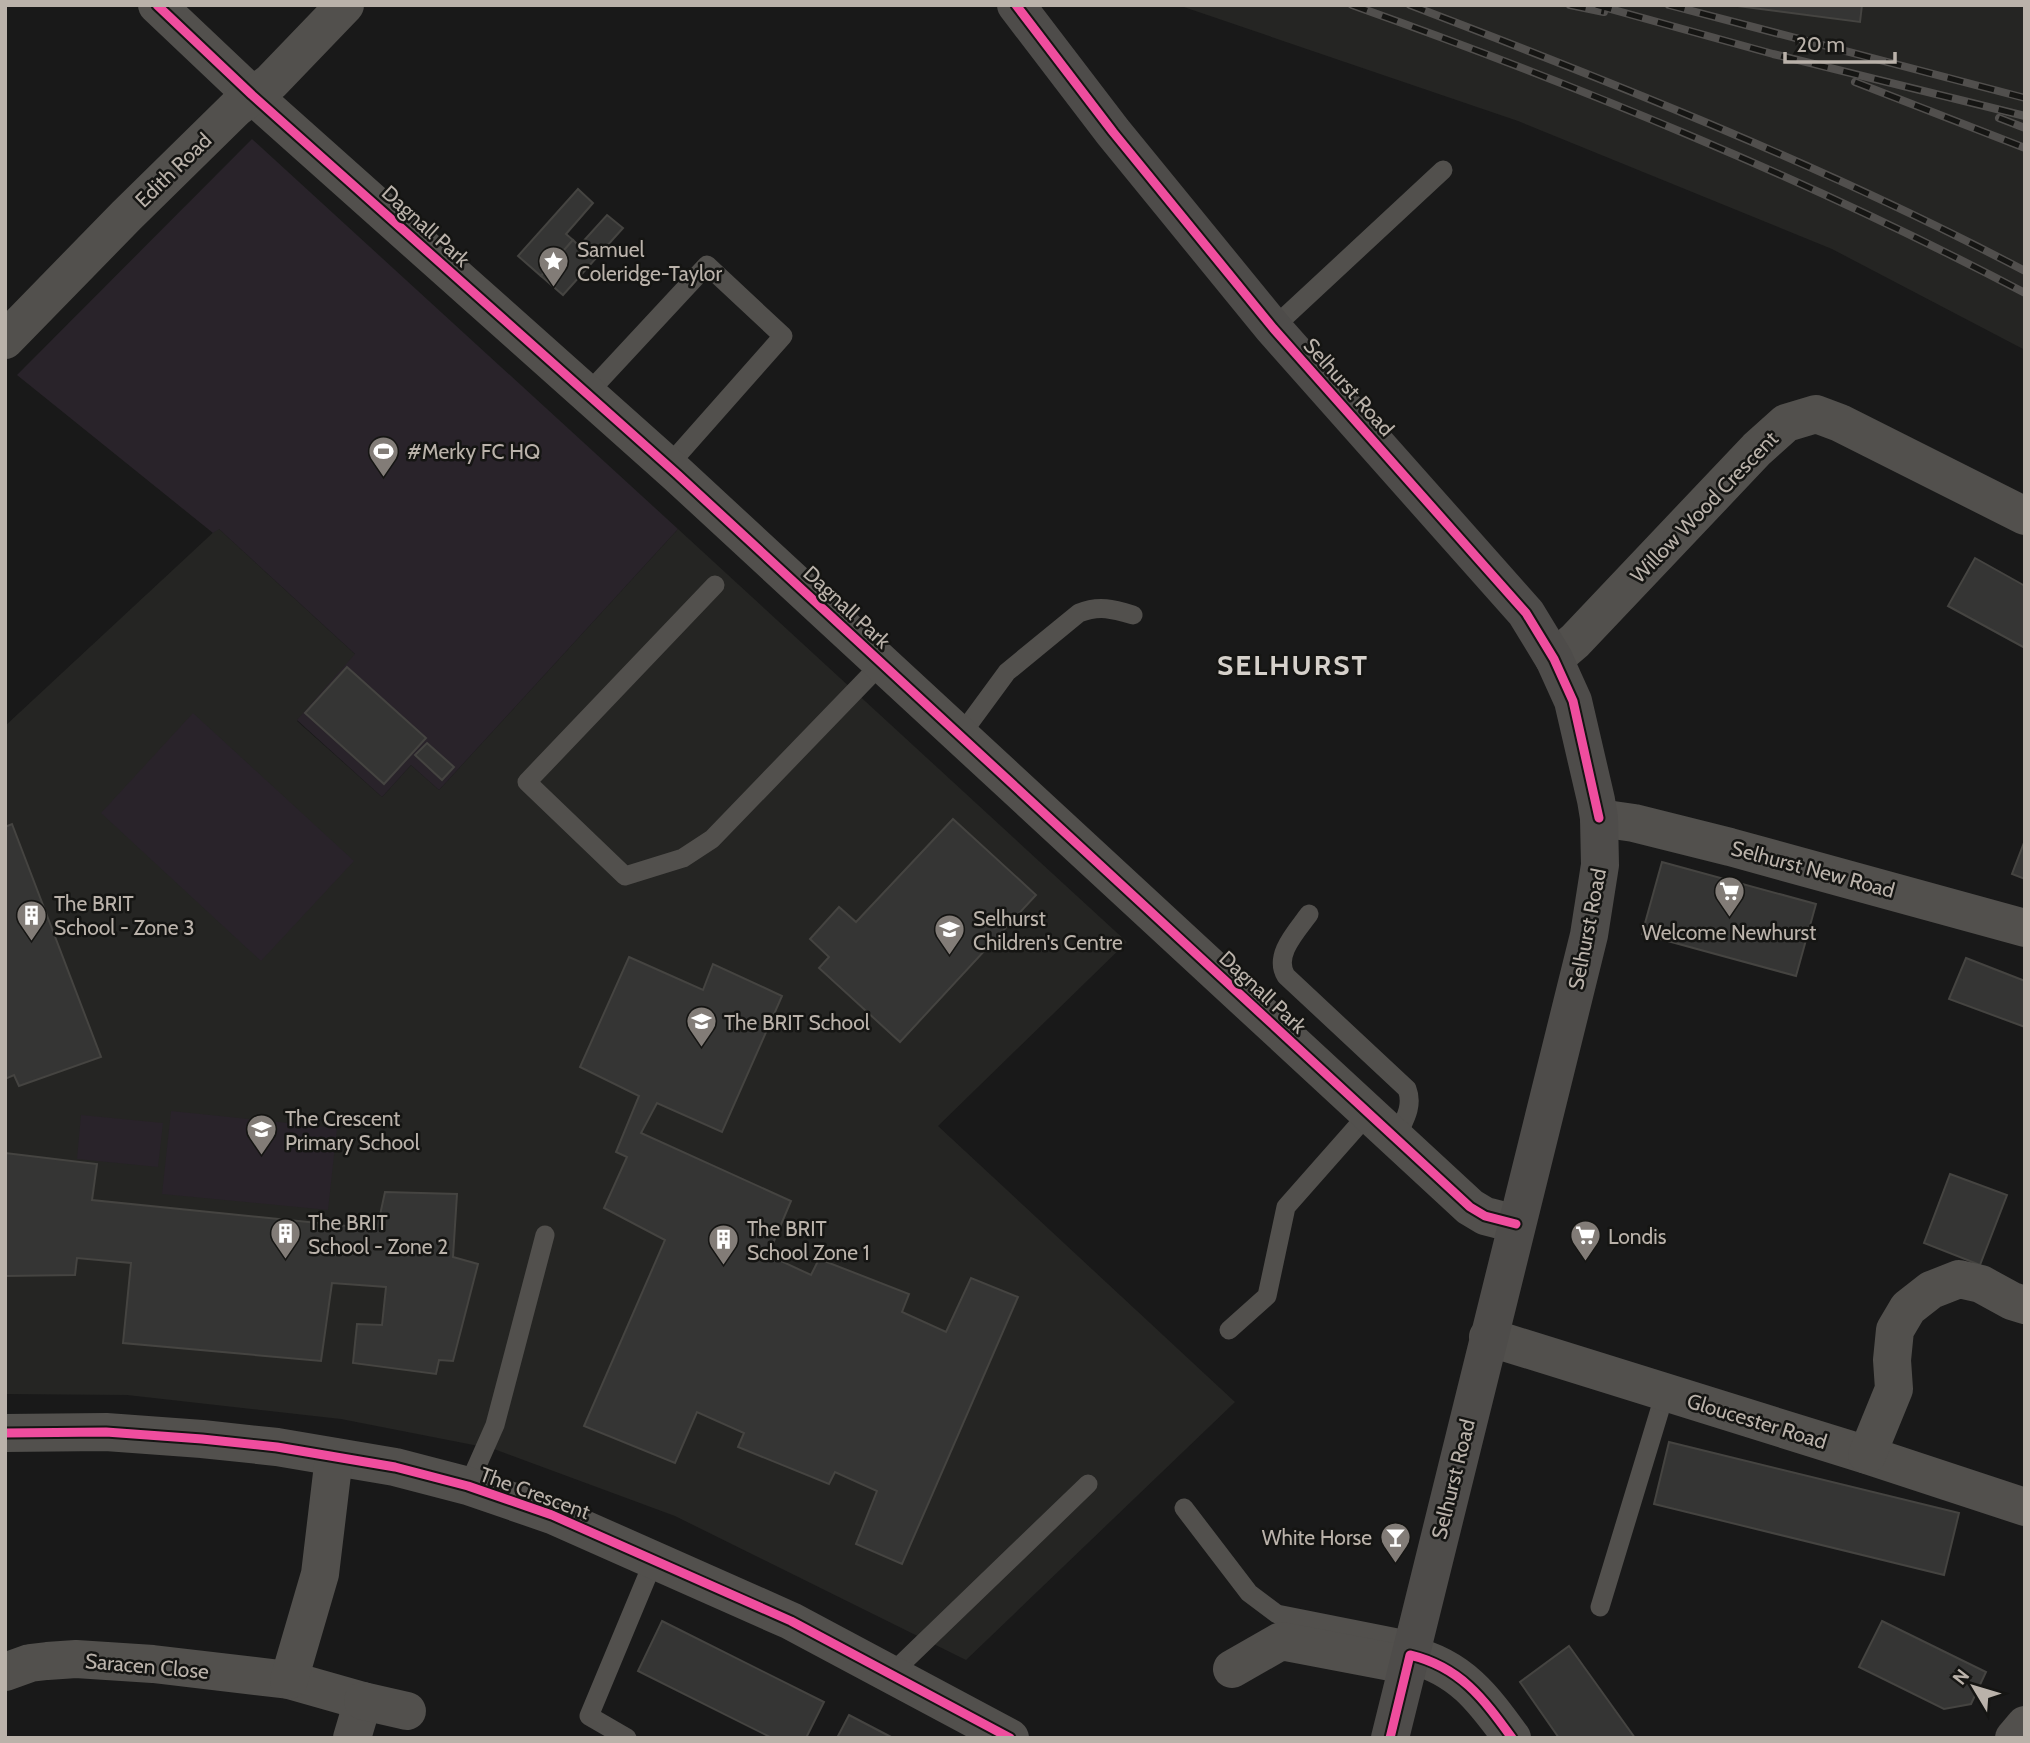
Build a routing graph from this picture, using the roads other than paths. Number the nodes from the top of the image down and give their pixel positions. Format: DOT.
graph roads {
  1 [pos="157,5"];
  2 [pos="345,5"];
  3 [pos="1016,5"];
  4 [pos="252,95"];
  5 [pos="1443,170"];
  6 [pos="1273,328"];
  7 [pos="5,340"];
  8 [pos="588,393"];
  9 [pos="668,466"];
  10 [pos="2025,516"];
  11 [pos="715,585"];
  12 [pos="1133,615"];
  13 [pos="1554,659"];
  14 [pos="881,663"];
  15 [pos="960,736"];
  16 [pos="1599,818"];
  17 [pos="1309,914"];
  18 [pos="2025,928"];
  19 [pos="1382,1126"];
  20 [pos="1516,1224"];
  21 [pos="545,1235"];
  22 [pos="2025,1304"];
  23 [pos="1229,1330"];
  24 [pos="1488,1337"];
  25 [pos="1665,1392"];
  26 [pos="5,1433"];
  27 [pos="1867,1455"];
  28 [pos="334,1457"];
  29 [pos="1088,1484"];
  30 [pos="468,1486"];
  31 [pos="2025,1507"];
  32 [pos="1184,1508"];
  33 [pos="654,1559"];
  34 [pos="1600,1607"];
  35 [pos="1410,1654"];
  36 [pos="1232,1669"];
  37 [pos="5,1672"];
  38 [pos="892,1673"];
  39 [pos="289,1681"];
  40 [pos="363,1700"];
  41 [pos="407,1711"];
  42 [pos="2025,1724"];
  43 [pos="352,1738"];
  44 [pos="628,1738"];
  45 [pos="1010,1738"];
  46 [pos="1390,1738"];
  47 [pos="1512,1738"];
  48 [pos="2014,1738"];
  1 -- 4 [label="street, Dagnall Park"];
  2 -- 4 [label="street, Edith Road"];
  3 -- 6 [label="main road, Selhurst Road"];
  4 -- 7 [label="street, Edith Road"];
  4 -- 8 [label="street, Dagnall Park"];
  5 -- 6 [label="lane"];
  6 -- 13 [label="main road, Selhurst Road"];
  8 -- 9 [label="street, Dagnall Park"];
  8 -- 9 [label="lane"];
  9 -- 14 [label="street, Dagnall Park"];
  10 -- 13 [label="street, Willow Wood Crescent"];
  11 -- 14 [label="lane"];
  12 -- 15 [label="lane"];
  13 -- 16 [label="main road, Selhurst Road"];
  14 -- 15 [label="street, Dagnall Park"];
  15 -- 19 [label="street, Dagnall Park"];
  16 -- 18 [label="street, Selhurst New Road"];
  16 -- 20 [label="main road, Selhurst Road"];
  17 -- 19 [label="lane"];
  19 -- 20 [label="street, Dagnall Park"];
  19 -- 23 [label="lane"];
  20 -- 24 [label="main road, Selhurst Road"];
  21 -- 30 [label="lane"];
  22 -- 27 [label="street"];
  24 -- 25 [label="street, Gloucester Road"];
  24 -- 35 [label="main road, Selhurst Road"];
  25 -- 27 [label="street, Gloucester Road"];
  25 -- 34 [label="lane"];
  26 -- 28 [label="street, The Crescent"];
  27 -- 31 [label="street, Gloucester Road"];
  28 -- 30 [label="street, The Crescent"];
  28 -- 39 [label="street"];
  29 -- 38 [label="lane"];
  30 -- 33 [label="street, The Crescent"];
  32 -- 35 [label="lane"];
  33 -- 38 [label="street, The Crescent"];
  33 -- 44 [label="lane"];
  35 -- 36 [label="street"];
  35 -- 46 [label="main road, Selhurst Road"];
  35 -- 47 [label="street"];
  37 -- 39 [label="street, Saracen Close"];
  38 -- 45 [label="street, The Crescent"];
  39 -- 40 [label="street, Saracen Close"];
  40 -- 41 [label="street, Saracen Close"];
  40 -- 43 [label="street"];
  42 -- 48 [label="street"];
}
